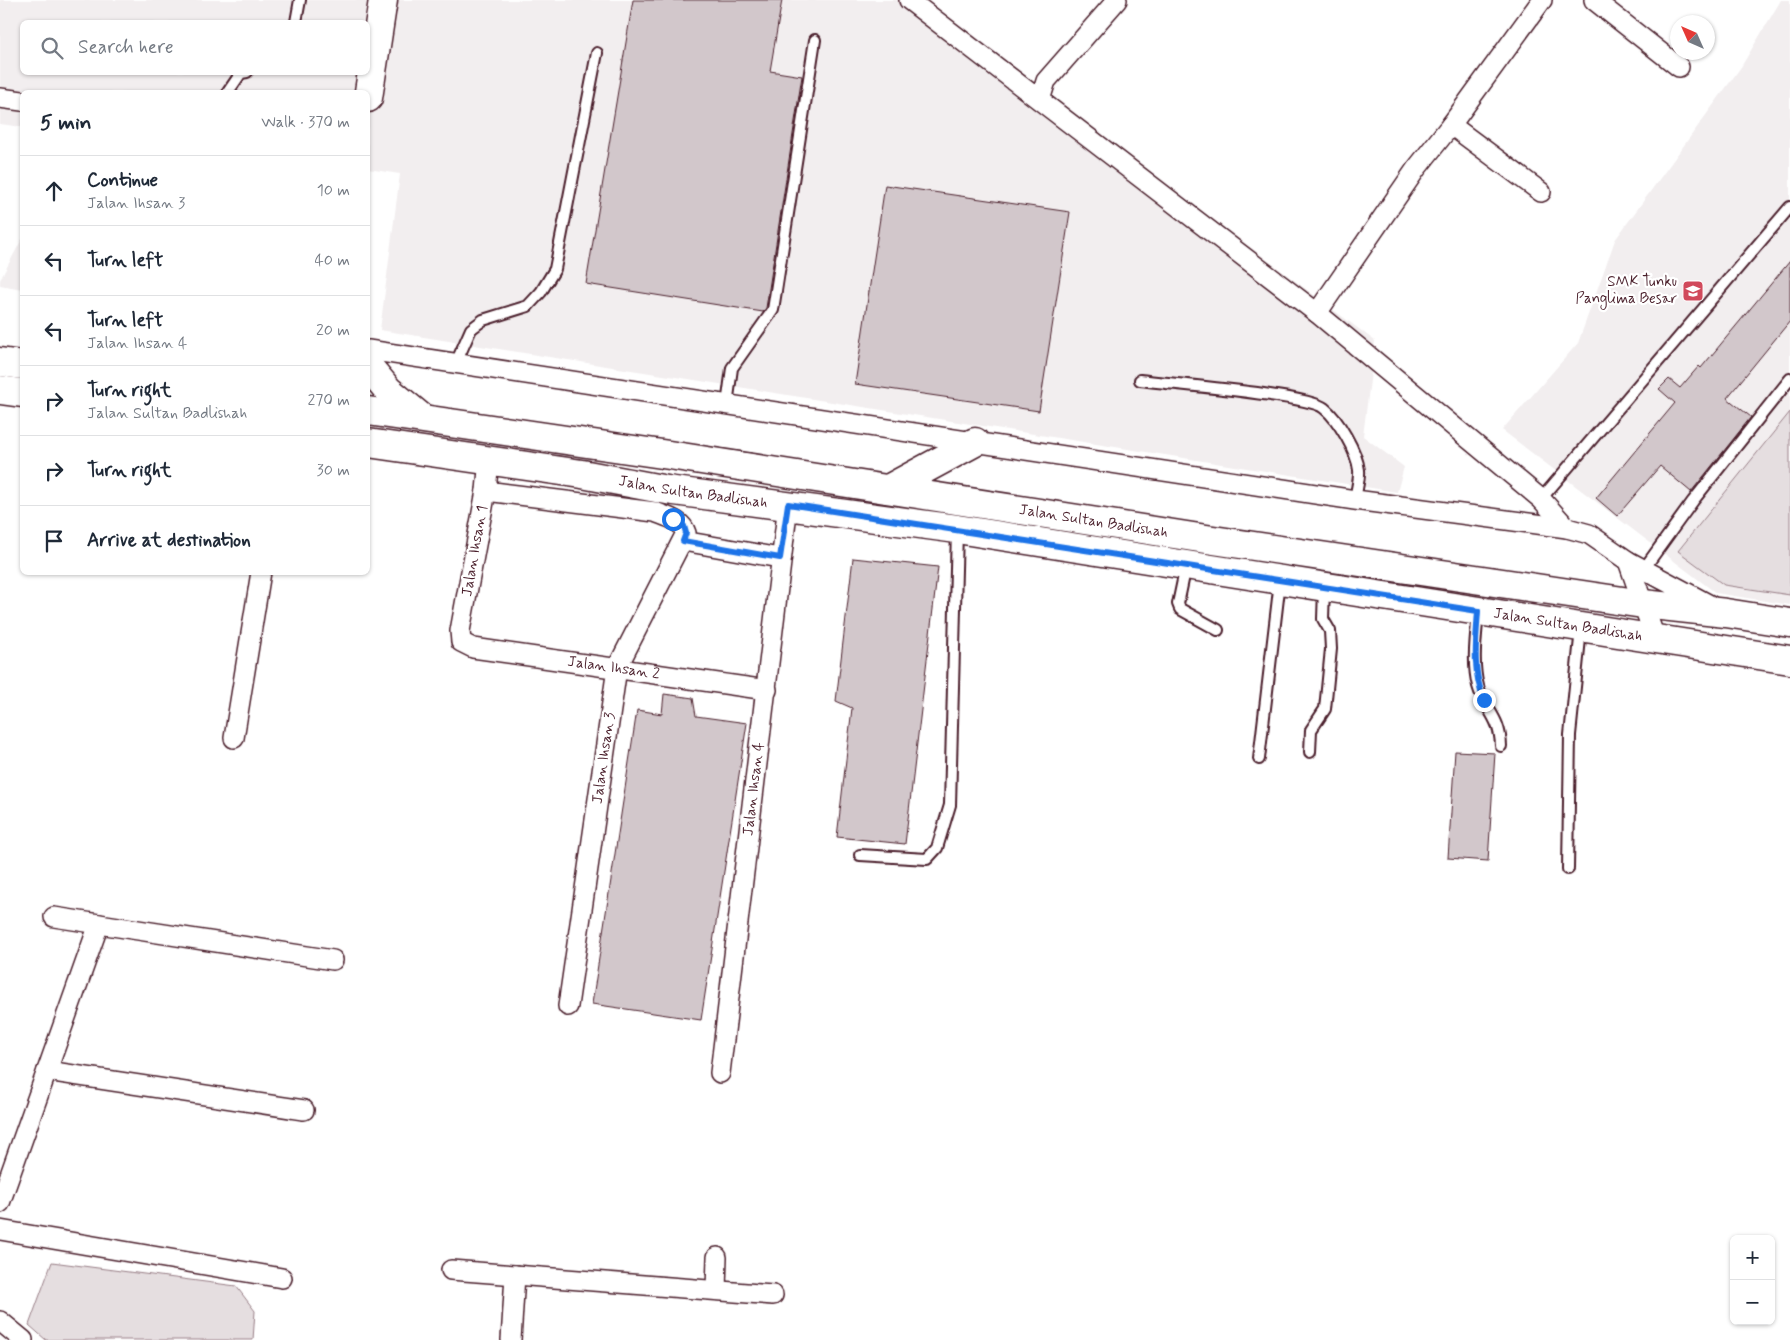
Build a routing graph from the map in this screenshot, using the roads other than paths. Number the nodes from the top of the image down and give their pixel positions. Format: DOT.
graph roads {
  1 [pos="300,0"];
  2 [pos="383,0"];
  3 [pos="909,0"];
  4 [pos="1117,0"];
  5 [pos="1542,0"];
  6 [pos="1594,0"];
  7 [pos="296,20"];
  8 [pos="815,40"];
  9 [pos="597,53"];
  10 [pos="1679,67"];
  11 [pos="240,75"];
  12 [pos="229,90"];
  13 [pos="369,90"];
  14 [pos="0,98"];
  15 [pos="1040,100"];
  16 [pos="20,101"];
  17 [pos="1451,125"];
  18 [pos="1541,192"];
  19 [pos="1790,207"];
  20 [pos="1317,313"];
  21 [pos="370,350"];
  22 [pos="0,362"];
  23 [pos="456,364"];
  24 [pos="20,365"];
  25 [pos="370,368"];
  26 [pos="1790,379"];
  27 [pos="1140,380"];
  28 [pos="0,390"];
  29 [pos="20,393"];
  30 [pos="727,405"];
  31 [pos="370,411"];
  32 [pos="422,418"];
  33 [pos="975,442"];
  34 [pos="370,443"];
  35 [pos="489,460"];
  36 [pos="888,489"];
  37 [pos="486,491"];
  38 [pos="1541,499"];
  39 [pos="1355,500"];
  40 [pos="788,504"];
  41 [pos="1567,528"];
  42 [pos="957,529"];
  43 [pos="683,534"];
  44 [pos="780,558"];
  45 [pos="1186,565"];
  46 [pos="1636,566"];
  47 [pos="261,575"];
  48 [pos="1281,580"];
  49 [pos="1324,587"];
  50 [pos="1643,604"];
  51 [pos="1478,611"];
  52 [pos="1726,613"];
  53 [pos="1790,623"];
  54 [pos="1581,629"];
  55 [pos="1218,630"];
  56 [pos="1655,638"];
  57 [pos="461,642"];
  58 [pos="1790,660"];
  59 [pos="616,668"];
  60 [pos="767,690"];
  61 [pos="234,738"];
  62 [pos="1501,746"];
  63 [pos="1310,752"];
  64 [pos="1260,759"];
  65 [pos="860,855"];
  66 [pos="1568,870"];
  67 [pos="54,918"];
  68 [pos="99,924"];
  69 [pos="333,960"];
  70 [pos="568,1006"];
  71 [pos="47,1071"];
  72 [pos="720,1073"];
  73 [pos="304,1110"];
  74 [pos="0,1203"];
  75 [pos="0,1230"];
  76 [pos="717,1257"];
  77 [pos="451,1270"];
  78 [pos="515,1274"];
  79 [pos="282,1278"];
  80 [pos="716,1290"];
  81 [pos="773,1294"];
  82 [pos="0,1321"];
  83 [pos="23,1340"];
  84 [pos="511,1340"];
  1 -- 7 [label="lane"];
  2 -- 13 [label="main road"];
  3 -- 15 [label="street"];
  4 -- 15 [label="street"];
  5 -- 17 [label="street"];
  6 -- 10 [label="street"];
  8 -- 30 [label="lane"];
  9 -- 23 [label="lane"];
  11 -- 12 [label="lane"];
  14 -- 16 [label="street"];
  15 -- 20 [label="street"];
  17 -- 18 [label="street"];
  17 -- 20 [label="street"];
  19 -- 38 [label="lane"];
  20 -- 38 [label="street"];
  21 -- 23 [label="street"];
  22 -- 24 [label="main road"];
  23 -- 30 [label="street"];
  25 -- 32 [label="main road"];
  26 -- 46 [label="lane"];
  27 -- 39 [label="lane"];
  28 -- 29 [label="main road"];
  30 -- 33 [label="street"];
  31 -- 32 [label="main road, Jalan Sultan Badlishah"];
  32 -- 36 [label="main road, Jalan Sultan Badlishah"];
  33 -- 36 [label="main road"];
  33 -- 39 [label="street"];
  34 -- 35 [label="main road, Jalan Sultan Badlishah"];
  35 -- 37 [label="street, Jalan Ihsan 1"];
  35 -- 40 [label="main road, Jalan Sultan Badlishah"];
  36 -- 50 [label="main road, Jalan Sultan Badlishah"];
  37 -- 43 [label="street"];
  37 -- 57 [label="street, Jalan Ihsan 1"];
  38 -- 41 [label="street"];
  39 -- 41 [label="street"];
  40 -- 42 [label="main road, Jalan Sultan Badlishah"];
  40 -- 44 [label="street, Jalan Ihsan 4"];
  41 -- 46 [label="street"];
  42 -- 45 [label="main road, Jalan Sultan Badlishah"];
  42 -- 65 [label="lane"];
  43 -- 44 [label="street"];
  43 -- 59 [label="street, Jalan Ihsan 3"];
  44 -- 60 [label="street, Jalan Ihsan 4"];
  45 -- 48 [label="main road, Jalan Sultan Badlishah"];
  45 -- 55 [label="lane"];
  46 -- 50 [label="street"];
  46 -- 52 [label="street"];
  47 -- 61 [label="street"];
  48 -- 49 [label="main road, Jalan Sultan Badlishah"];
  48 -- 64 [label="lane"];
  49 -- 51 [label="main road, Jalan Sultan Badlishah"];
  49 -- 63 [label="lane"];
  50 -- 52 [label="main road, Jalan Sultan Badlishah"];
  50 -- 56 [label="street"];
  51 -- 54 [label="main road, Jalan Sultan Badlishah"];
  51 -- 62 [label="lane"];
  52 -- 53 [label="main road, Jalan Sultan Badlishah"];
  54 -- 56 [label="main road, Jalan Sultan Badlishah"];
  54 -- 66 [label="lane"];
  56 -- 58 [label="main road, Jalan Sultan Badlishah"];
  57 -- 59 [label="street, Jalan Ihsan 2"];
  59 -- 60 [label="street, Jalan Ihsan 2"];
  59 -- 70 [label="street, Jalan Ihsan 3"];
  60 -- 72 [label="street, Jalan Ihsan 4"];
  67 -- 68 [label="street"];
  68 -- 69 [label="street"];
  68 -- 71 [label="street"];
  71 -- 73 [label="street"];
  71 -- 74 [label="street"];
  75 -- 79 [label="street"];
  76 -- 80 [label="street"];
  77 -- 78 [label="street"];
  78 -- 80 [label="street"];
  78 -- 84 [label="street"];
  80 -- 81 [label="street"];
  82 -- 83 [label="street"];
}
